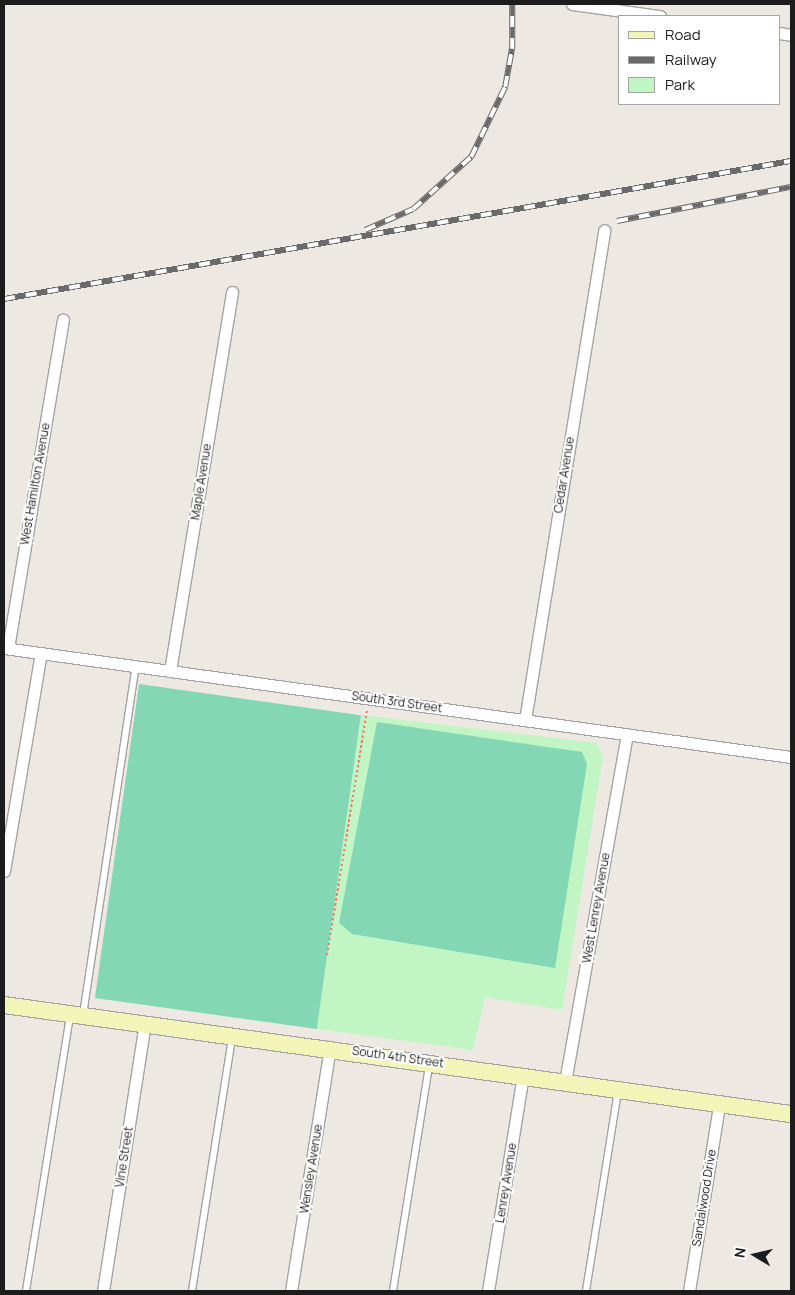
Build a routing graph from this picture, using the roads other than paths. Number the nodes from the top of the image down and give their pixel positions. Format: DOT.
graph roads {
  1 [pos="572,4"];
  2 [pos="653,15"];
  3 [pos="604,230"];
  4 [pos="232,292"];
  5 [pos="63,320"];
  6 [pos="6,648"];
  7 [pos="41,653"];
  8 [pos="136,666"];
  9 [pos="170,671"];
  10 [pos="525,720"];
  11 [pos="626,734"];
  12 [pos="791,757"];
  13 [pos="4,870"];
  14 [pos="4,1005"];
  15 [pos="77,1014"];
  16 [pos="145,1024"];
  17 [pos="232,1035"];
  18 [pos="330,1047"];
  19 [pos="430,1062"];
  20 [pos="523,1076"];
  21 [pos="565,1082"];
  22 [pos="618,1090"];
  23 [pos="719,1106"];
  24 [pos="791,1114"];
  25 [pos="26,1291"];
  26 [pos="103,1291"];
  27 [pos="192,1291"];
  28 [pos="291,1291"];
  29 [pos="393,1291"];
  30 [pos="488,1291"];
  31 [pos="586,1291"];
  32 [pos="689,1291"];
  1 -- 2 [label="street"];
  3 -- 10 [label="street, Cedar Avenue"];
  4 -- 9 [label="street, Maple Avenue"];
  5 -- 6 [label="street, West Hamilton Avenue"];
  6 -- 7 [label="street, South 3rd Street"];
  7 -- 8 [label="street, South 3rd Street"];
  7 -- 13 [label="street"];
  8 -- 9 [label="street, South 3rd Street"];
  8 -- 15 [label="lane"];
  9 -- 10 [label="street, South 3rd Street"];
  10 -- 11 [label="street, South 3rd Street"];
  11 -- 12 [label="street, South 3rd Street"];
  11 -- 21 [label="street, West Lenrey Avenue"];
  14 -- 15 [label="main road, South 4th Street"];
  15 -- 16 [label="main road, South 4th Street"];
  15 -- 25 [label="lane"];
  16 -- 17 [label="main road, South 4th Street"];
  16 -- 26 [label="street, Vine Street"];
  17 -- 18 [label="main road, South 4th Street"];
  17 -- 27 [label="lane"];
  18 -- 19 [label="main road, South 4th Street"];
  18 -- 28 [label="street, Wensley Avenue"];
  19 -- 20 [label="main road, South 4th Street"];
  19 -- 29 [label="lane"];
  20 -- 21 [label="main road, South 4th Street"];
  20 -- 30 [label="street, Lenrey Avenue"];
  21 -- 22 [label="main road, South 4th Street"];
  22 -- 23 [label="main road, South 4th Street"];
  22 -- 31 [label="lane"];
  23 -- 24 [label="main road, South 4th Street"];
  23 -- 32 [label="street, Sandalwood Drive"];
}
